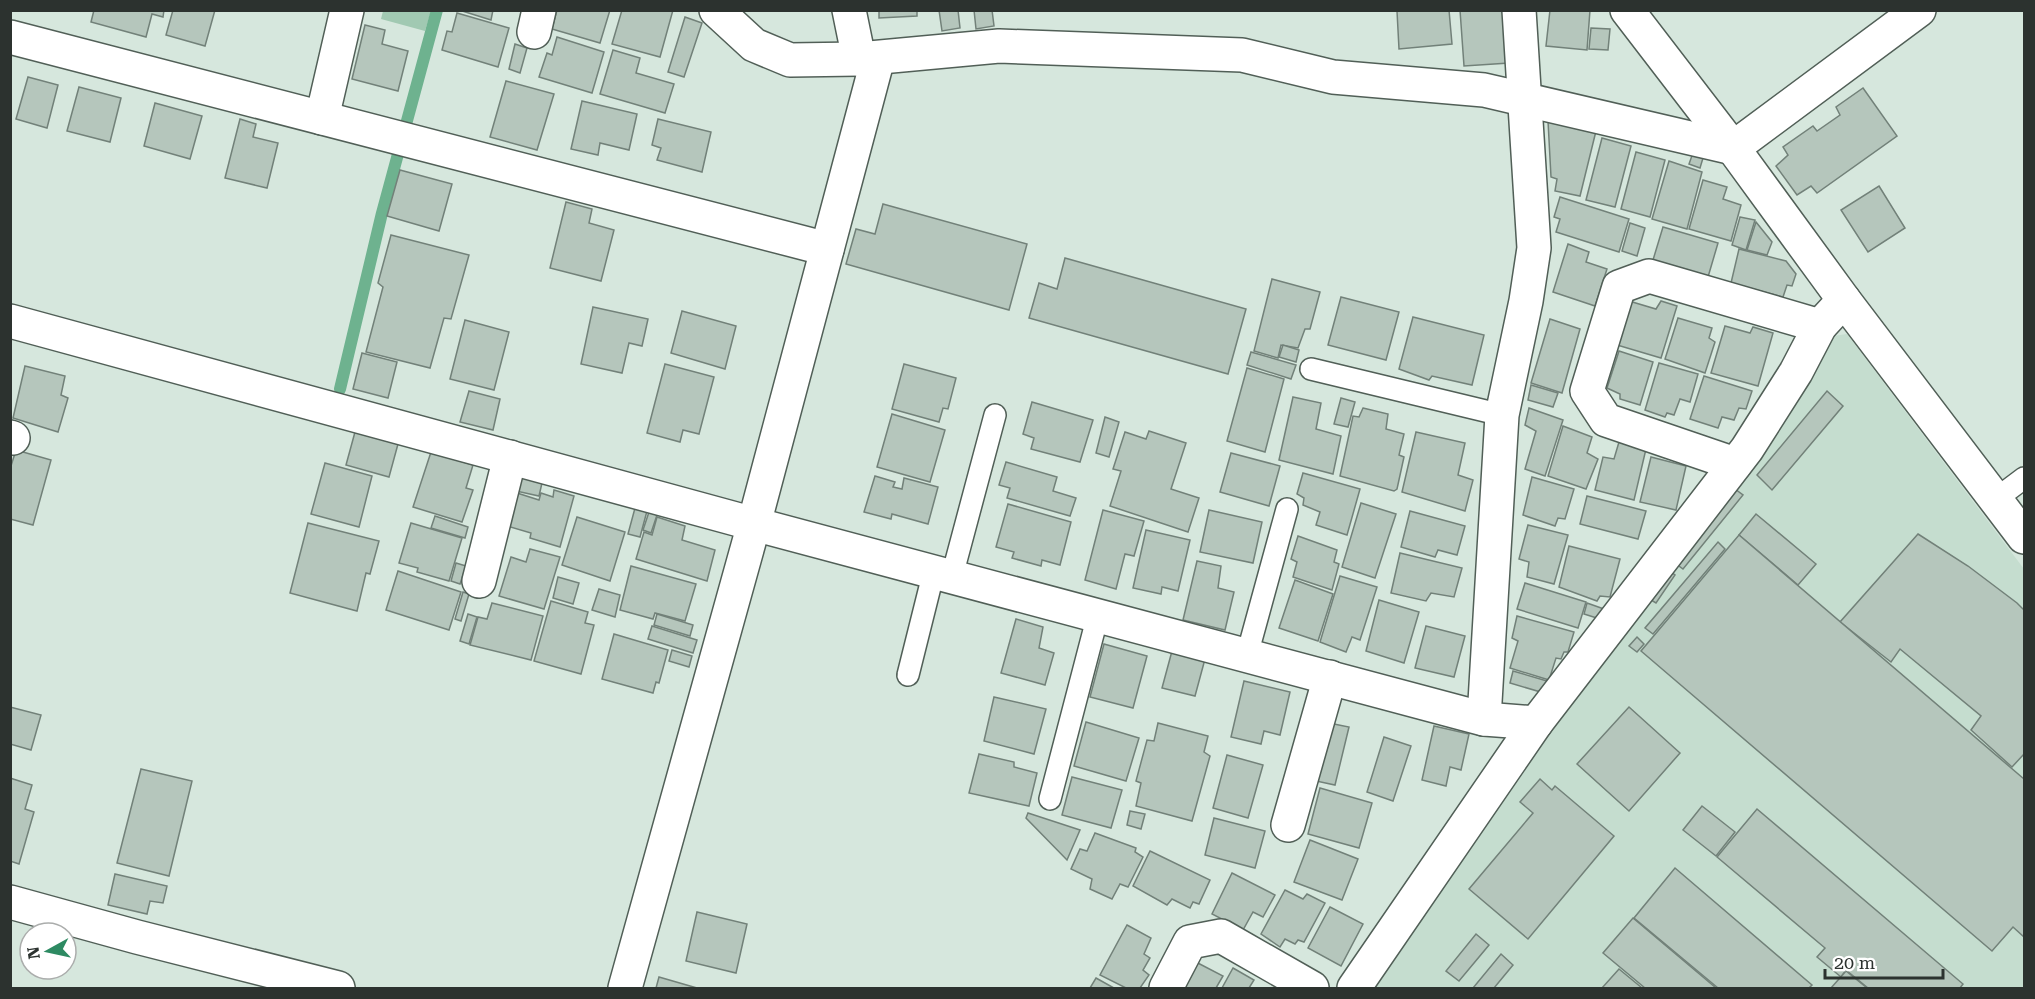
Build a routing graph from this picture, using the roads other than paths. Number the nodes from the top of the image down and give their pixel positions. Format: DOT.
graph roads {
  1 [pos="347,10"];
  2 [pos="716,10"];
  3 [pos="849,10"];
  4 [pos="1519,10"];
  5 [pos="1627,10"];
  6 [pos="1919,10"];
  7 [pos="10,37"];
  8 [pos="869,58"];
  9 [pos="1525,100"];
  10 [pos="322,118"];
  11 [pos="1733,147"];
  12 [pos="827,249"];
  13 [pos="1844,300"];
  14 [pos="10,321"];
  15 [pos="1820,326"];
  16 [pos="1311,369"];
  17 [pos="995,415"];
  18 [pos="1502,415"];
  19 [pos="510,457"];
  20 [pos="1735,464"];
  21 [pos="2025,478"];
  22 [pos="1996,499"];
  23 [pos="1287,509"];
  24 [pos="754,524"];
  25 [pos="2025,537"];
  26 [pos="943,573"];
  27 [pos="479,581"];
  28 [pos="1098,615"];
  29 [pos="1247,655"];
  30 [pos="908,675"];
  31 [pos="1330,677"];
  32 [pos="1484,719"];
  33 [pos="1536,723"];
  34 [pos="1050,799"];
  35 [pos="1288,825"];
  36 [pos="10,902"];
  37 [pos="338,988"];
  38 [pos="625,988"];
  39 [pos="1166,988"];
  40 [pos="1312,988"];
  41 [pos="1354,988"];
  1 -- 10 [label="street"];
  2 -- 8 [label="street"];
  3 -- 8 [label="street"];
  4 -- 9 [label="street"];
  5 -- 11 [label="street"];
  6 -- 11 [label="street"];
  7 -- 10 [label="street"];
  8 -- 9 [label="street"];
  8 -- 12 [label="street"];
  9 -- 11 [label="street"];
  9 -- 18 [label="street"];
  10 -- 12 [label="street"];
  11 -- 13 [label="street"];
  12 -- 24 [label="street"];
  13 -- 15 [label="street"];
  13 -- 22 [label="street"];
  14 -- 19 [label="street"];
  15 -- 20 [label="street"];
  15 -- 20 [label="street"];
  16 -- 18 [label="lane"];
  17 -- 26 [label="lane"];
  18 -- 32 [label="street"];
  19 -- 24 [label="street"];
  19 -- 27 [label="street"];
  20 -- 33 [label="street"];
  21 -- 22 [label="lane"];
  22 -- 25 [label="street"];
  23 -- 29 [label="lane"];
  24 -- 26 [label="street"];
  24 -- 38 [label="street"];
  26 -- 28 [label="street"];
  26 -- 30 [label="lane"];
  28 -- 29 [label="street"];
  28 -- 34 [label="lane"];
  29 -- 31 [label="street"];
  31 -- 32 [label="street"];
  31 -- 35 [label="street"];
  32 -- 33 [label="street"];
  33 -- 41 [label="street"];
  36 -- 37 [label="street"];
  39 -- 40 [label="street"];
}
